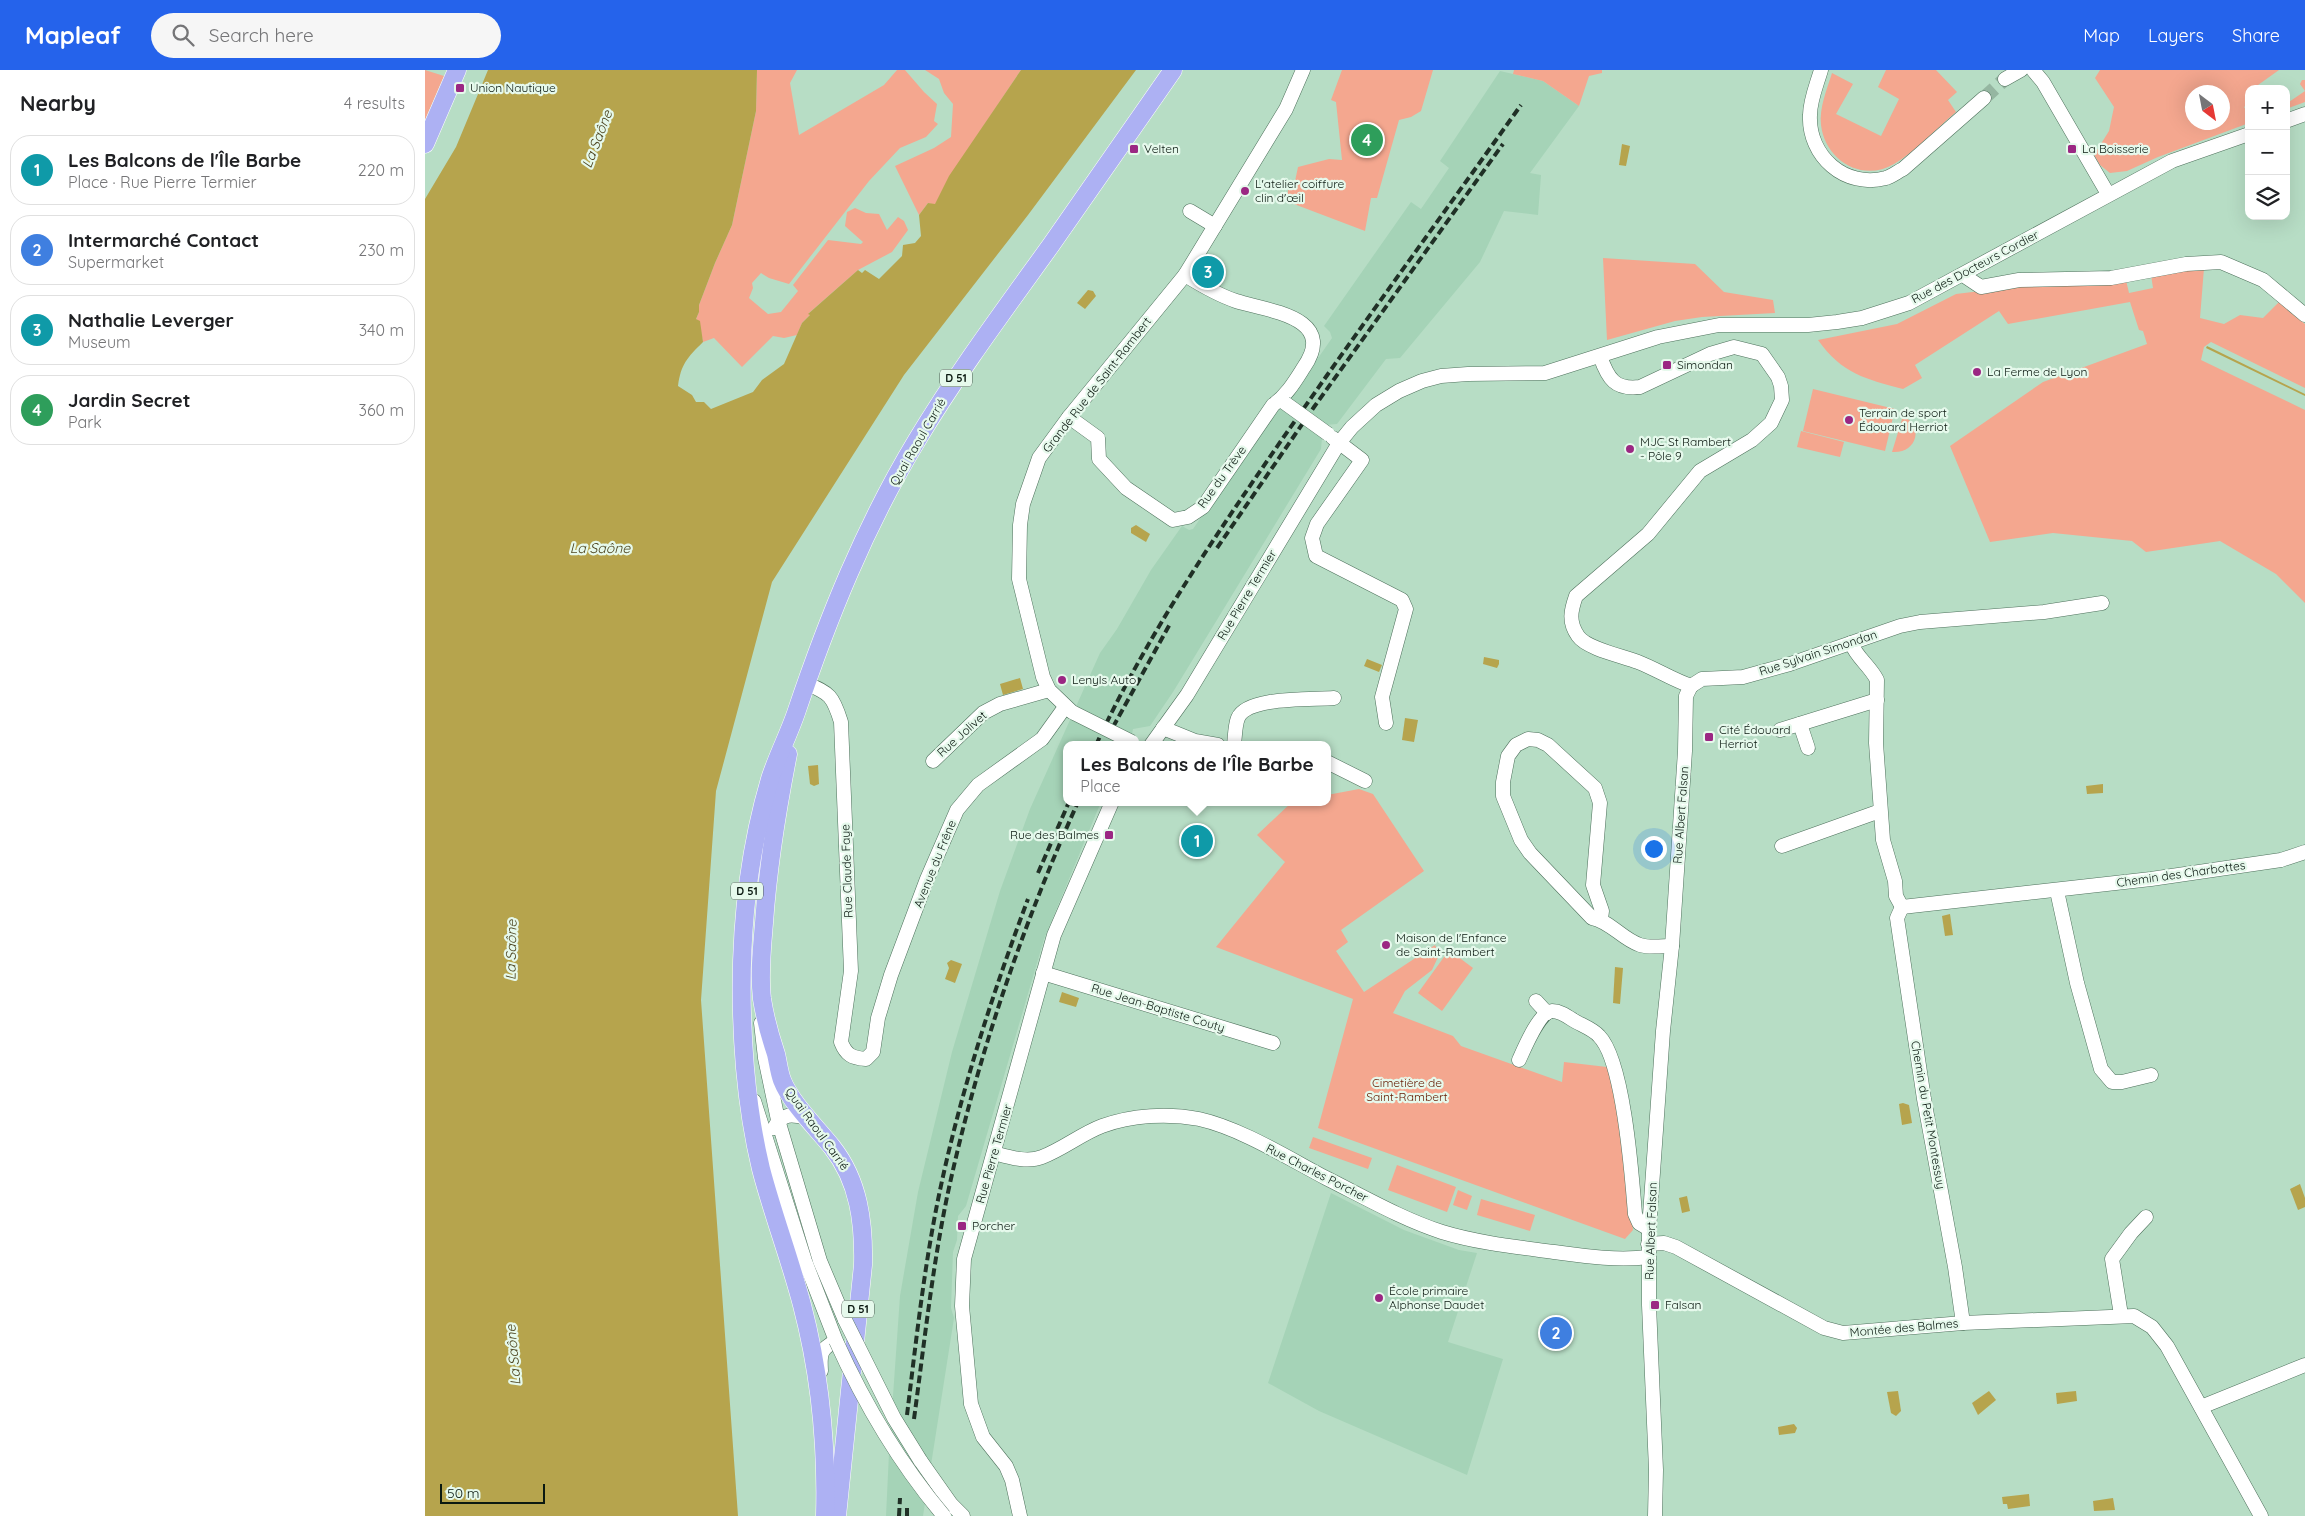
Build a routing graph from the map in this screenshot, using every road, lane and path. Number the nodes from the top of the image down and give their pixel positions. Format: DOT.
graph roads {
  1 [pos="457,70"];
  2 [pos="1173,70"];
  3 [pos="1303,70"];
  4 [pos="1821,70"];
  5 [pos="2021,70"];
  6 [pos="2033,70"];
  7 [pos="2005,79"];
  8 [pos="1984,98"];
  9 [pos="2305,114"];
  10 [pos="2290,120"];
  11 [pos="2245,135"];
  12 [pos="425,144"];
  13 [pos="2109,194"];
  14 [pos="1191,211"];
  15 [pos="1215,226"];
  16 [pos="1185,275"];
  17 [pos="1963,275"];
  18 [pos="2305,315"];
  19 [pos="1600,356"];
  20 [pos="1284,400"];
  21 [pos="1069,417"];
  22 [pos="1339,443"];
  23 [pos="2102,603"];
  24 [pos="1851,643"];
  25 [pos="805,683"];
  26 [pos="1691,686"];
  27 [pos="1049,690"];
  28 [pos="1334,698"];
  29 [pos="1877,700"];
  30 [pos="1069,710"];
  31 [pos="795,715"];
  32 [pos="1386,723"];
  33 [pos="1800,724"];
  34 [pos="1163,728"];
  35 [pos="1780,730"];
  36 [pos="1131,741"];
  37 [pos="1154,741"];
  38 [pos="1195,741"];
  39 [pos="1235,741"];
  40 [pos="1808,748"];
  41 [pos="933,761"];
  42 [pos="1331,764"];
  43 [pos="1365,781"];
  44 [pos="1110,806"];
  45 [pos="1880,811"];
  46 [pos="1782,846"];
  47 [pos="2305,852"];
  48 [pos="2057,891"];
  49 [pos="1903,907"];
  50 [pos="1601,919"];
  51 [pos="1672,946"];
  52 [pos="1043,973"];
  53 [pos="762,997"];
  54 [pos="1536,1001"];
  55 [pos="1547,1012"];
  56 [pos="1273,1043"];
  57 [pos="866,1059"];
  58 [pos="1519,1060"];
  59 [pos="745,1074"];
  60 [pos="2151,1075"];
  61 [pos="807,1118"];
  62 [pos="778,1120"];
  63 [pos="994,1153"];
  64 [pos="777,1169"];
  65 [pos="2146,1217"];
  66 [pos="1649,1229"];
  67 [pos="1648,1250"];
  68 [pos="2121,1315"];
  69 [pos="1963,1323"];
  70 [pos="836,1341"];
  71 [pos="2305,1365"];
  72 [pos="867,1367"];
  73 [pos="2201,1407"];
  74 [pos="825,1442"];
  75 [pos="947,1510"];
  76 [pos="1018,1514"];
  77 [pos="825,1516"];
  78 [pos="837,1516"];
  79 [pos="963,1516"];
  80 [pos="1655,1516"];
  81 [pos="2261,1516"];
  1 -- 12 [label="main road"];
  2 -- 25 [label="main road, Quai Raoul Carrié / D 51"];
  3 -- 15 [label="street, Grande Rue de Saint-Rambert"];
  4 -- 8 [label="street"];
  5 -- 7 [label="street"];
  6 -- 13 [label="street"];
  9 -- 10 [label="street"];
  11 -- 13 [label="street, Rue des Docteurs Cordier"];
  13 -- 17 [label="street, Rue des Docteurs Cordier"];
  14 -- 15 [label="street"];
  15 -- 16 [label="street, Grande Rue de Saint-Rambert"];
  16 -- 20 [label="street"];
  16 -- 21 [label="street, Grande Rue de Saint-Rambert"];
  17 -- 18 [label="street"];
  17 -- 19 [label="street, Rue des Docteurs Cordier"];
  19 -- 22 [label="street, Rue des Docteurs Cordier"];
  19 -- 26 [label="street"];
  20 -- 21 [label="street, Rue du Trève"];
  20 -- 22 [label="street, bridge"];
  21 -- 27 [label="street, Grande Rue de Saint-Rambert"];
  22 -- 32 [label="street"];
  22 -- 34 [label="street, Rue Pierre Termier"];
  23 -- 24 [label="street, Rue Sylvain Simondan"];
  24 -- 26 [label="street, Rue Sylvain Simondan"];
  24 -- 29 [label="street"];
  25 -- 31 [label="main road, Quai Raoul Carrié / D 51"];
  25 -- 57 [label="street, Rue Claude Faye"];
  26 -- 51 [label="street, Rue Albert Falsan"];
  27 -- 30 [label="street, Grande Rue de Saint-Rambert"];
  27 -- 41 [label="street, Rue Jolivet"];
  28 -- 39 [label="street"];
  29 -- 33 [label="street"];
  29 -- 45 [label="street"];
  30 -- 36 [label="street, Grande Rue de Saint-Rambert, bridge"];
  30 -- 57 [label="street, Avenue du Frêne"];
  31 -- 53 [label="main road, Quai Raoul Carrié / D 51"];
  31 -- 59 [label="main road, Quai Raoul Carrié / D 51"];
  33 -- 35 [label="street"];
  33 -- 40 [label="street"];
  34 -- 37 [label="street, Rue Pierre Termier"];
  34 -- 38 [label="street"];
  42 -- 43 [label="street"];
  44 -- 52 [label="street, Rue Pierre Termier"];
  45 -- 46 [label="street"];
  45 -- 49 [label="street"];
  47 -- 48 [label="street, Chemin des Charbottes"];
  48 -- 49 [label="street, Chemin des Charbottes"];
  48 -- 60 [label="street"];
  49 -- 69 [label="street, Chemin du Petit Montessuy"];
  50 -- 50 [label="street"];
  50 -- 51 [label="street"];
  51 -- 66 [label="street, Rue Albert Falsan"];
  52 -- 56 [label="street, Rue Jean-Baptiste Couty"];
  52 -- 63 [label="street, Rue Pierre Termier"];
  53 -- 61 [label="main road, Quai Raoul Carrié / D 51"];
  53 -- 62 [label="street"];
  54 -- 55 [label="street"];
  55 -- 58 [label="street"];
  55 -- 66 [label="street"];
  59 -- 64 [label="street"];
  59 -- 74 [label="main road, Quai Raoul Carrié / D 51"];
  61 -- 62 [label="street"];
  61 -- 78 [label="main road, Quai Raoul Carrié / D 51"];
  62 -- 64 [label="street"];
  62 -- 72 [label="street, bridge"];
  63 -- 67 [label="street, Rue Charles Porcher"];
  63 -- 76 [label="street, Rue Pierre Termier"];
  64 -- 70 [label="street"];
  65 -- 68 [label="street"];
  66 -- 67 [label="street, Rue Albert Falsan"];
  67 -- 69 [label="street, Montée des Balmes"];
  67 -- 80 [label="street, Rue Albert Falsan"];
  68 -- 69 [label="street, Montée des Balmes"];
  68 -- 73 [label="street, Montée des Balmes"];
  70 -- 72 [label="street, bridge"];
  70 -- 74 [label="street"];
  70 -- 75 [label="street, bridge"];
  71 -- 73 [label="street"];
  72 -- 75 [label="street, bridge"];
  73 -- 81 [label="street, Montée des Balmes"];
  74 -- 77 [label="main road, Quai Raoul Carrié / D 51"];
  75 -- 79 [label="street"];
}
